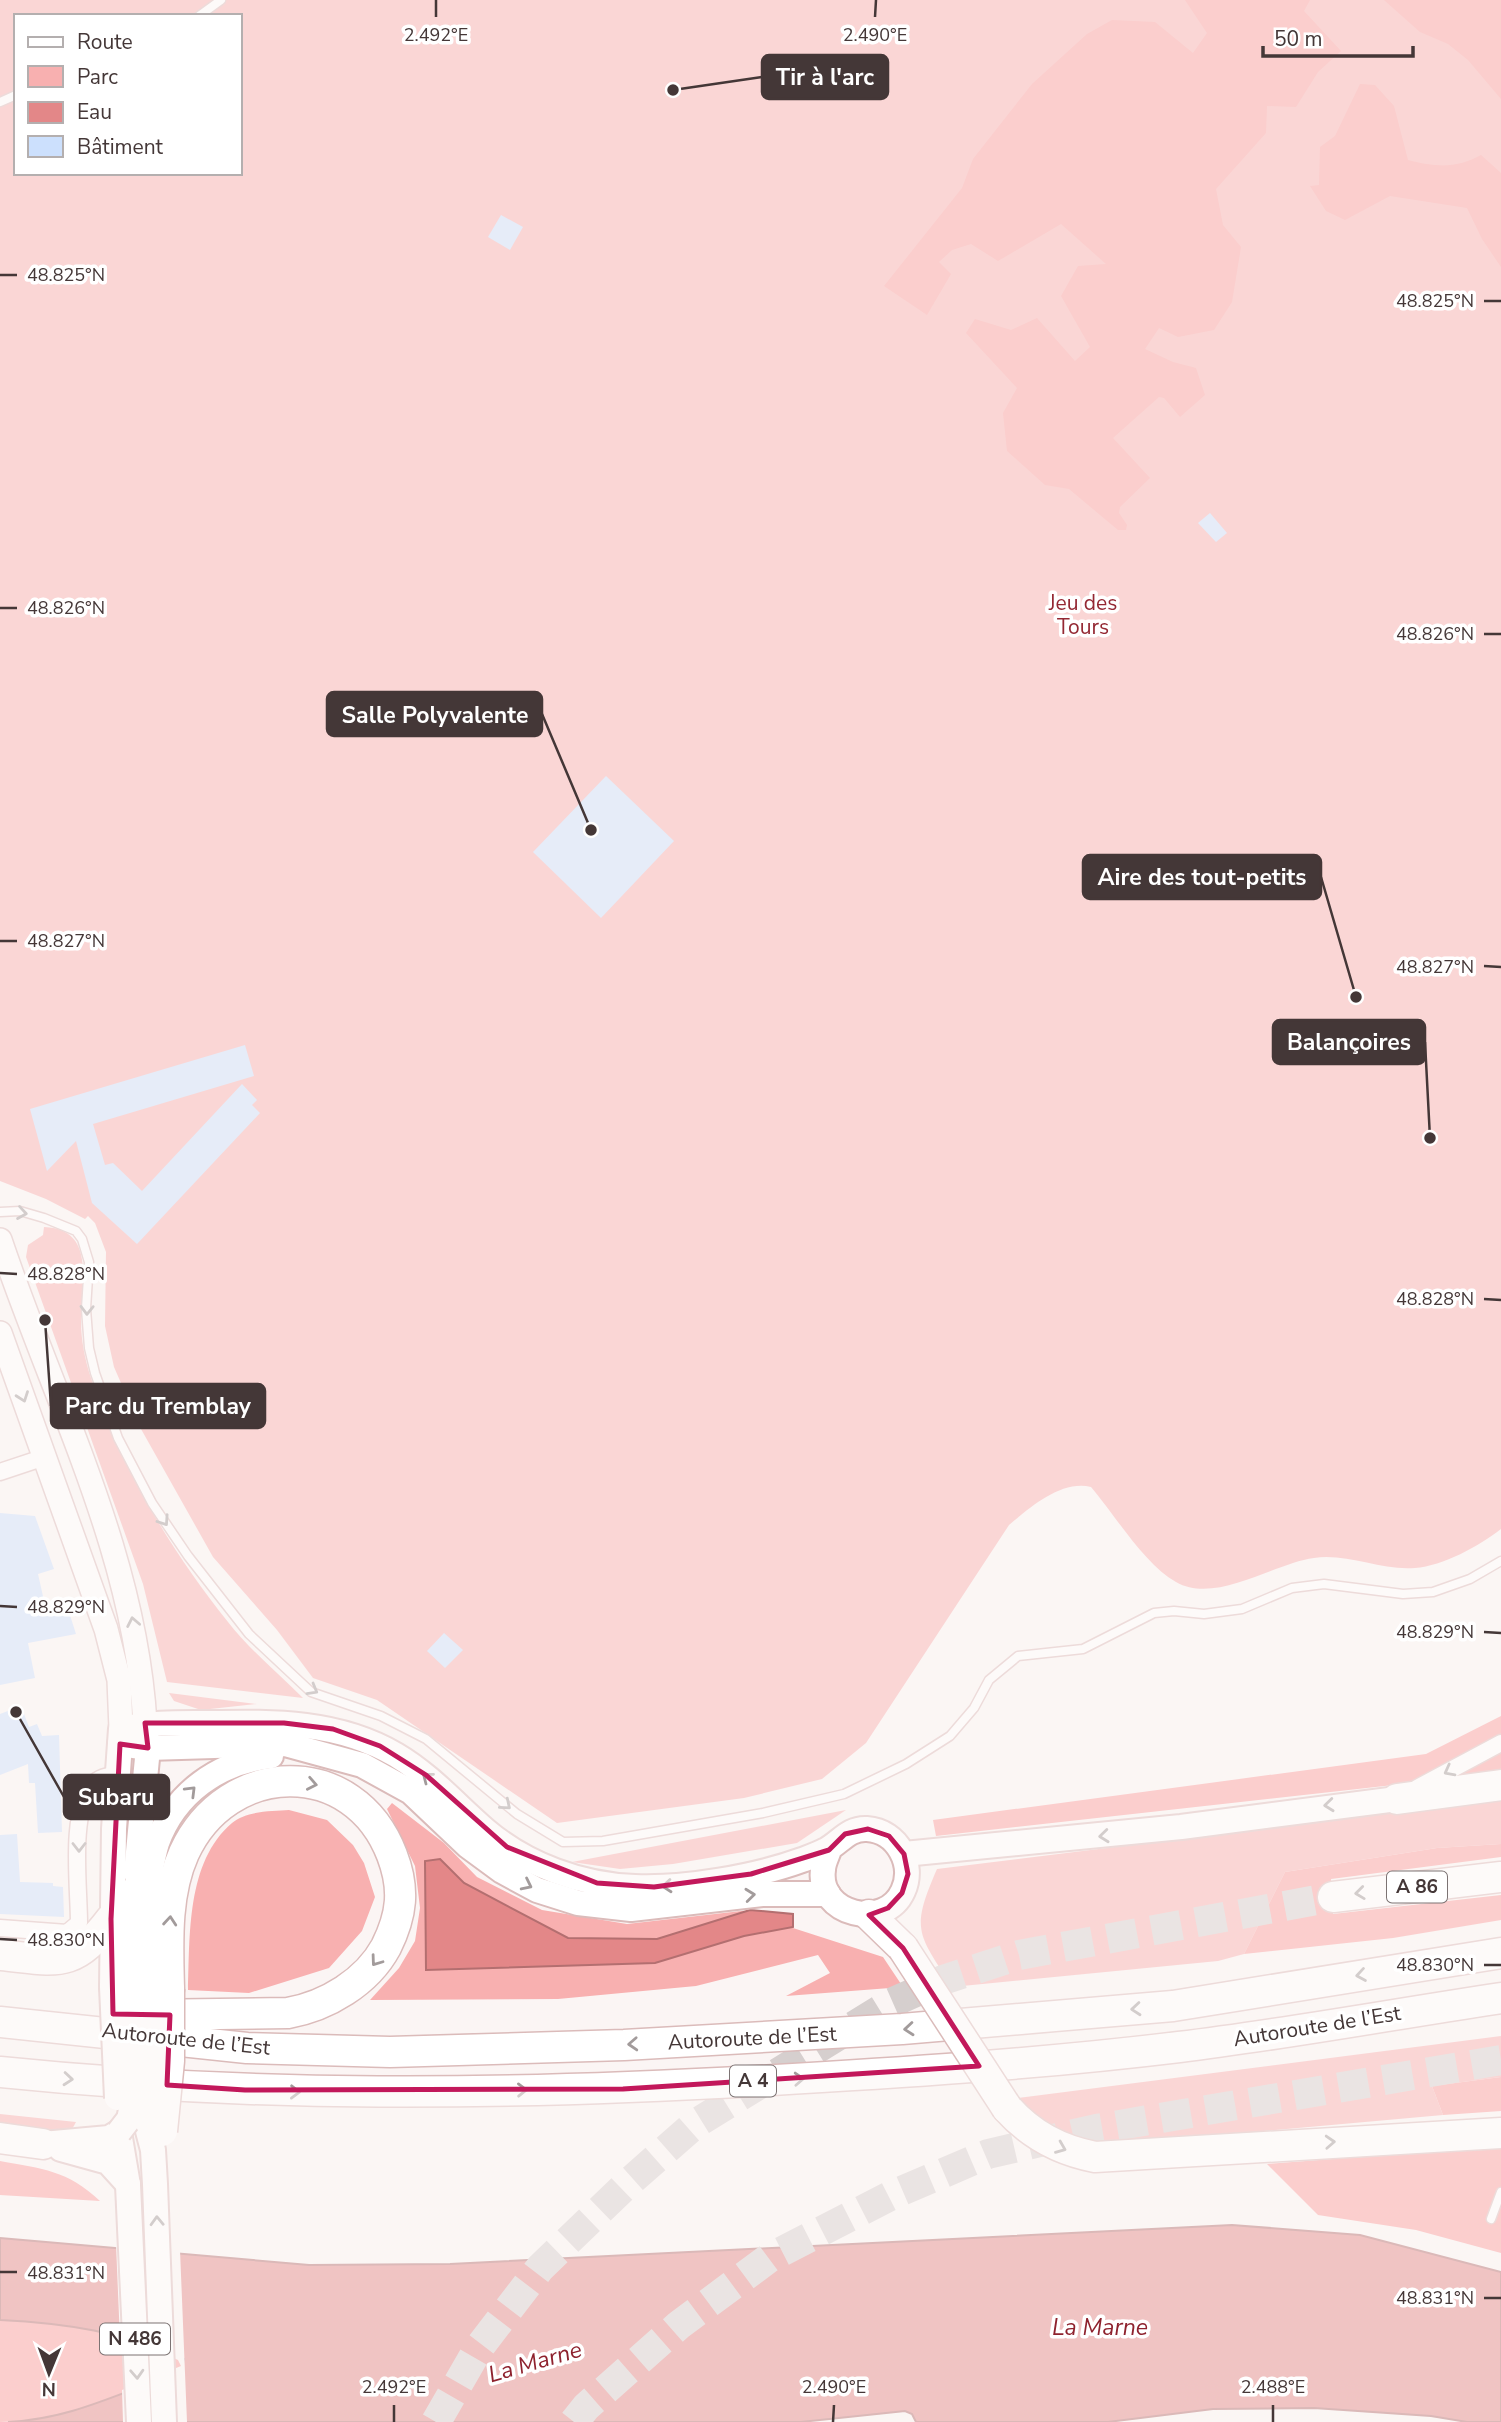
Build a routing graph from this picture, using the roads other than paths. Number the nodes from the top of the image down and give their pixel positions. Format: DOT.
graph roads {
  1 [pos="221,0"];
  2 [pos="202,14"];
  3 [pos="0,1212"];
  4 [pos="0,1240"];
  5 [pos="0,1333"];
  6 [pos="44,1457"];
  7 [pos="0,1472"];
  8 [pos="1501,1561"];
  9 [pos="145,1723"];
  10 [pos="121,1737"];
  11 [pos="1501,1743"];
  12 [pos="148,1748"];
  13 [pos="303,1751"];
  14 [pos="118,1773"];
  15 [pos="1501,1786"];
  16 [pos="1397,1798"];
  17 [pos="828,1850"];
  18 [pos="904,1854"];
  19 [pos="135,1873"];
  20 [pos="1501,1877"];
  21 [pos="828,1894"];
  22 [pos="145,1896"];
  23 [pos="1333,1897"];
  24 [pos="869,1915"];
  25 [pos="111,1919"];
  26 [pos="0,1928"];
  27 [pos="1501,1953"];
  28 [pos="0,1955"];
  29 [pos="141,1988"];
  30 [pos="1501,1998"];
  31 [pos="0,2022"];
  32 [pos="70,2028"];
  33 [pos="0,2072"];
  34 [pos="119,2132"];
  35 [pos="1501,2133"];
  36 [pos="0,2138"];
  37 [pos="43,2144"];
  38 [pos="155,2154"];
  39 [pos="128,2185"];
  40 [pos="1501,2192"];
  41 [pos="1491,2219"];
  42 [pos="139,2422"];
  43 [pos="163,2422"];
  1 -- 2 [label="lane"];
  3 -- 8 [label="lane, one-way"];
  9 -- 4 [label="main road, one-way"];
  5 -- 6 [label="main road, one-way"];
  6 -- 7 [label="street"];
  6 -- 10 [label="main road"];
  9 -- 10 [label="main road"];
  9 -- 12 [label="main road"];
  17 -- 9 [label="main road, one-way"];
  10 -- 12 [label="main road"];
  10 -- 14 [label="main road"];
  11 -- 16 [label="street, one-way"];
  12 -- 13 [label="main road"];
  12 -- 19 [label="main road"];
  13 -- 21 [label="main road, one-way"];
  22 -- 13 [label="main road, one-way"];
  14 -- 25 [label="main road"];
  14 -- 26 [label="street, one-way"];
  15 -- 16 [label="highway"];
  16 -- 18 [label="main road, one-way"];
  17 -- 18 [label="main road"];
  17 -- 21 [label="main road"];
  18 -- 24 [label="main road"];
  19 -- 22 [label="main road"];
  19 -- 29 [label="main road"];
  20 -- 23 [label="highway, A 86, one-way"];
  21 -- 24 [label="main road"];
  22 -- 29 [label="main road"];
  24 -- 35 [label="highway, one-way, bridge"];
  25 -- 28 [label="highway"];
  25 -- 29 [label="main road, N 486"];
  27 -- 32 [label="highway, Autoroute de l’Est / A 4, one-way"];
  29 -- 32 [label="highway, one-way"];
  29 -- 34 [label="main road, N 486, bridge"];
  29 -- 38 [label="highway, bridge"];
  33 -- 30 [label="highway, Autoroute de l’Est / A 4, one-way"];
  31 -- 32 [label="highway, Autoroute de l’Est / A 4"];
  34 -- 37 [label="main road"];
  34 -- 39 [label="main road, N 486"];
  36 -- 37 [label="highway"];
  37 -- 39 [label="main road"];
  43 -- 38 [label="main road, N 486, one-way"];
  39 -- 42 [label="main road, N 486, one-way"];
  40 -- 41 [label="lane"];
}
